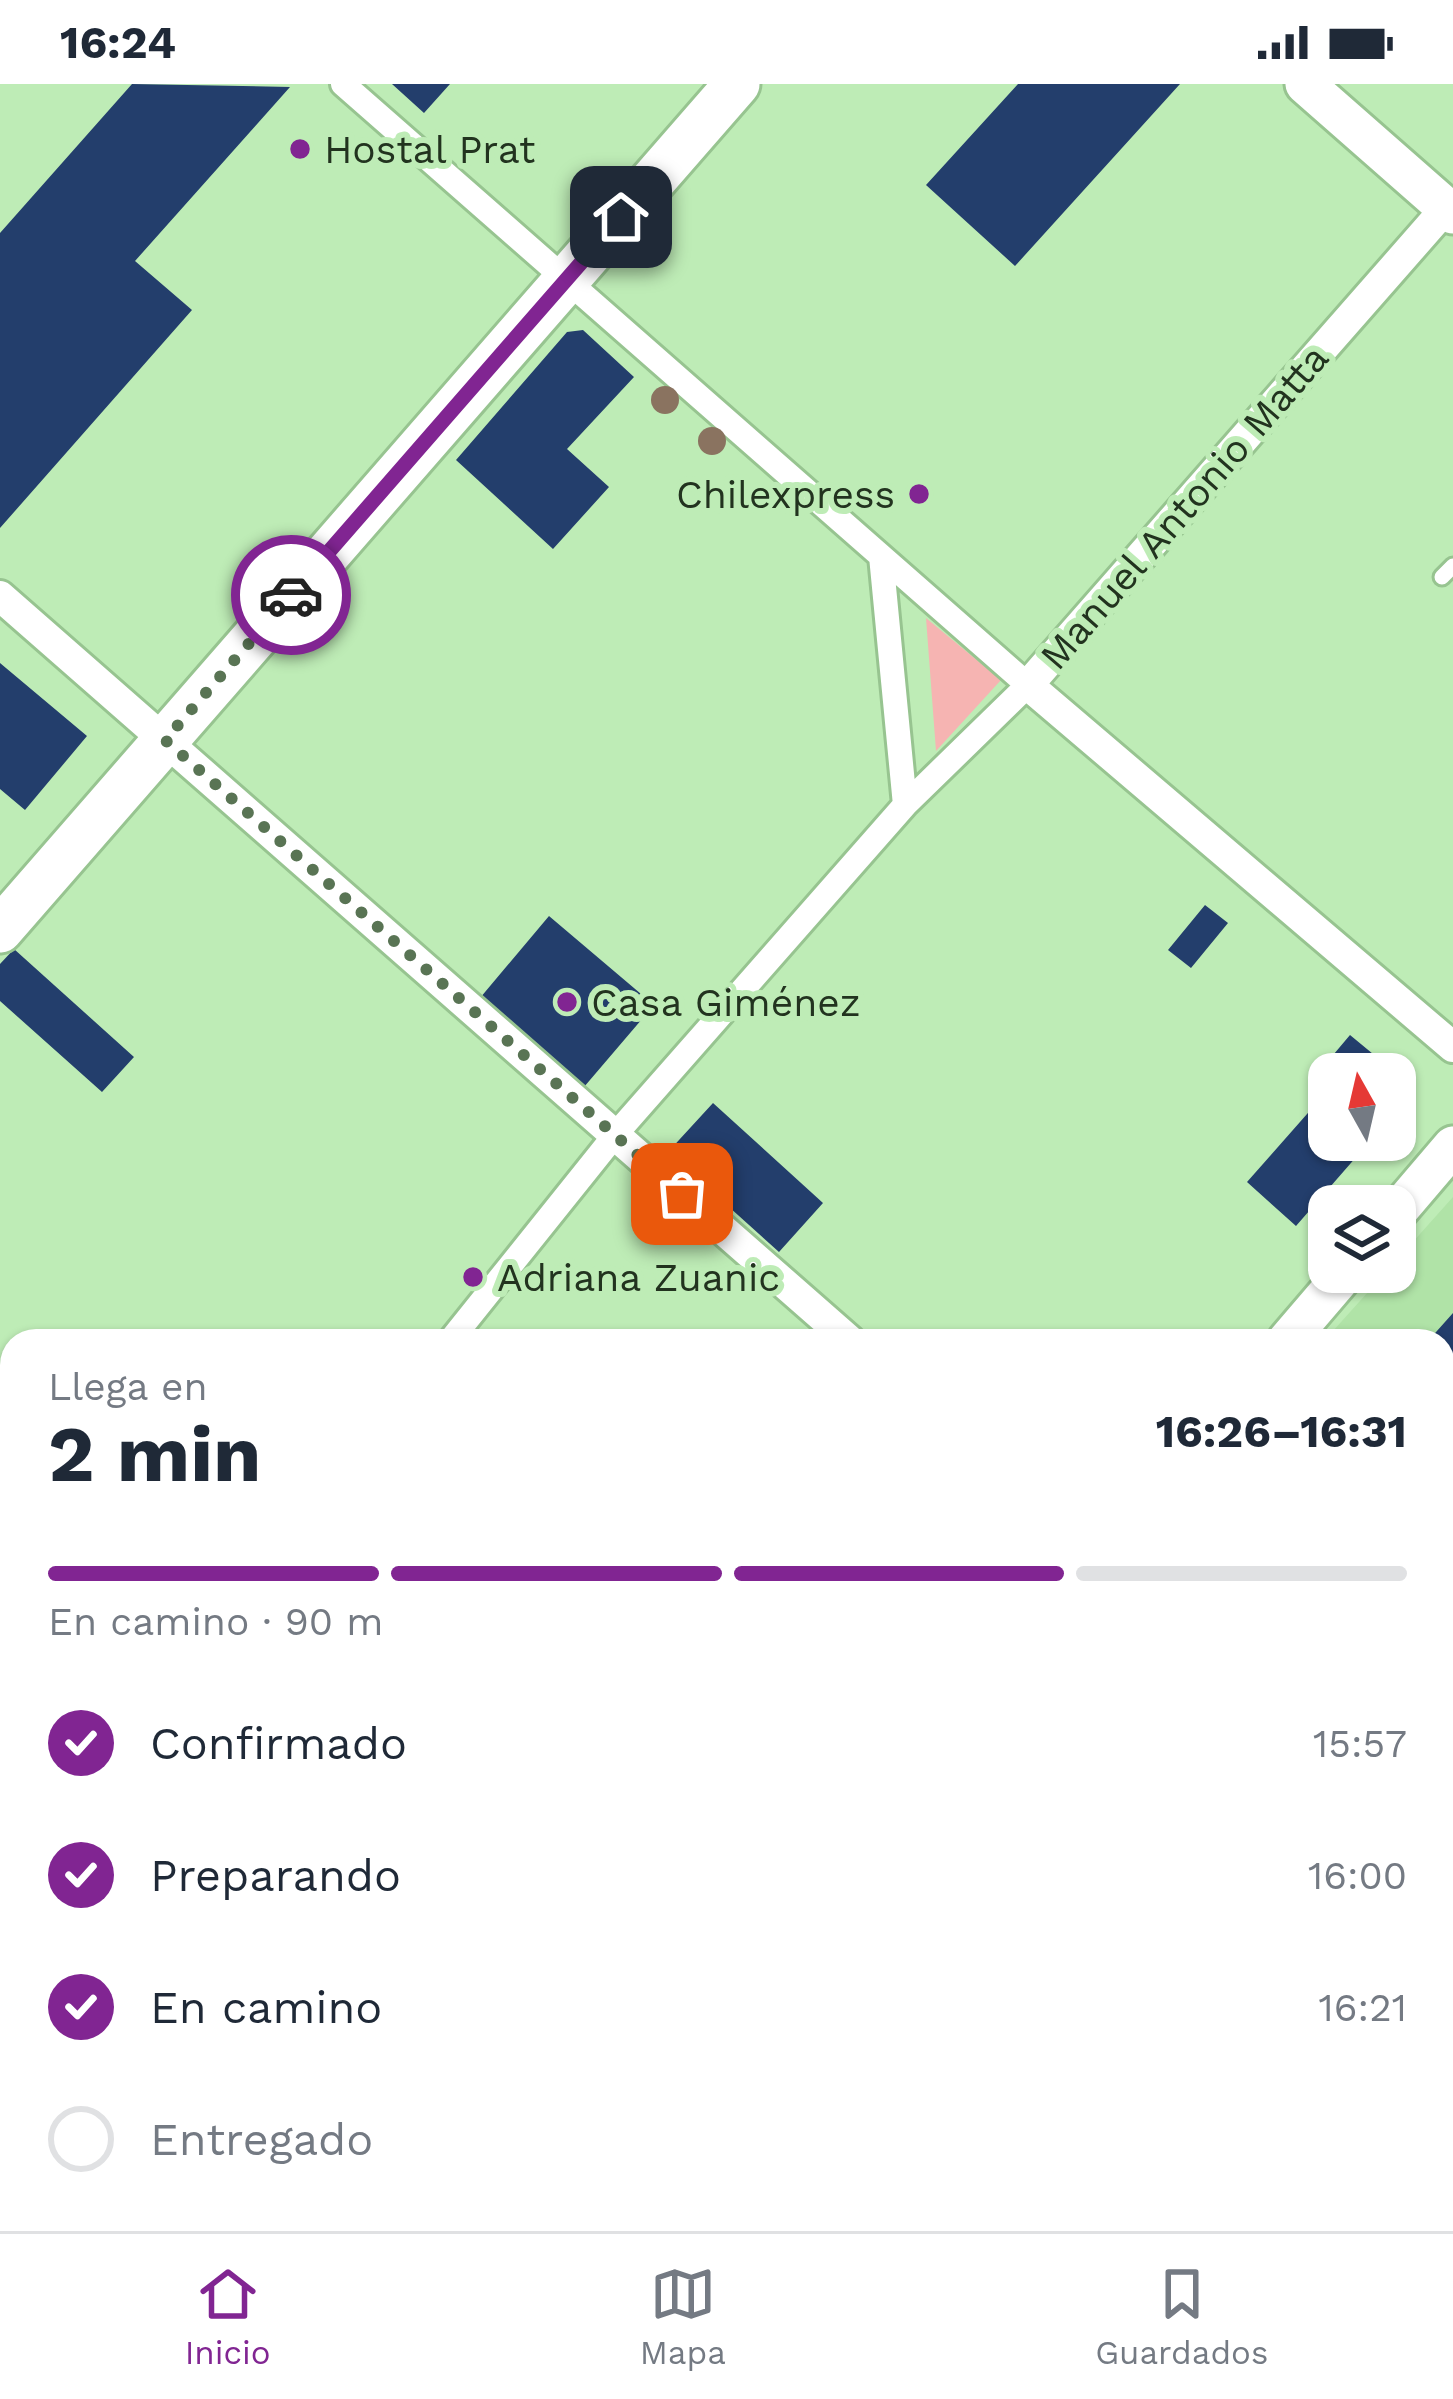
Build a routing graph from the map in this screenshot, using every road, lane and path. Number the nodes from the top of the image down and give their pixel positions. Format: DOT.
graph roads {
  1 [pos="343,84"];
  2 [pos="737,84"];
  3 [pos="1305,84"];
  4 [pos="1451,208"];
  5 [pos="567,280"];
  6 [pos="881,556"];
  7 [pos="0,596"];
  8 [pos="1028,685"];
  9 [pos="165,740"];
  10 [pos="905,805"];
  11 [pos="0,930"];
  12 [pos="1453,1047"];
  13 [pos="615,1135"];
  14 [pos="1453,1145"];
  15 [pos="1416,1189"];
  16 [pos="1328,1293"];
  17 [pos="460,1329"];
  18 [pos="836,1329"];
  19 [pos="1297,1329"];
  1 -- 5 [label="street"];
  2 -- 5 [label="main road"];
  3 -- 4 [label="street"];
  4 -- 8 [label="street, Manuel Antonio Matta"];
  5 -- 6 [label="street"];
  5 -- 9 [label="main road"];
  6 -- 8 [label="street"];
  6 -- 10 [label="street"];
  7 -- 9 [label="street"];
  8 -- 10 [label="street, Manuel Antonio Matta"];
  8 -- 12 [label="street"];
  9 -- 11 [label="main road"];
  9 -- 13 [label="street"];
  10 -- 13 [label="street, Manuel Antonio Matta"];
  13 -- 17 [label="street, Manuel Antonio Matta"];
  13 -- 18 [label="street"];
  14 -- 15 [label="street"];
  16 -- 19 [label="street"];
}
